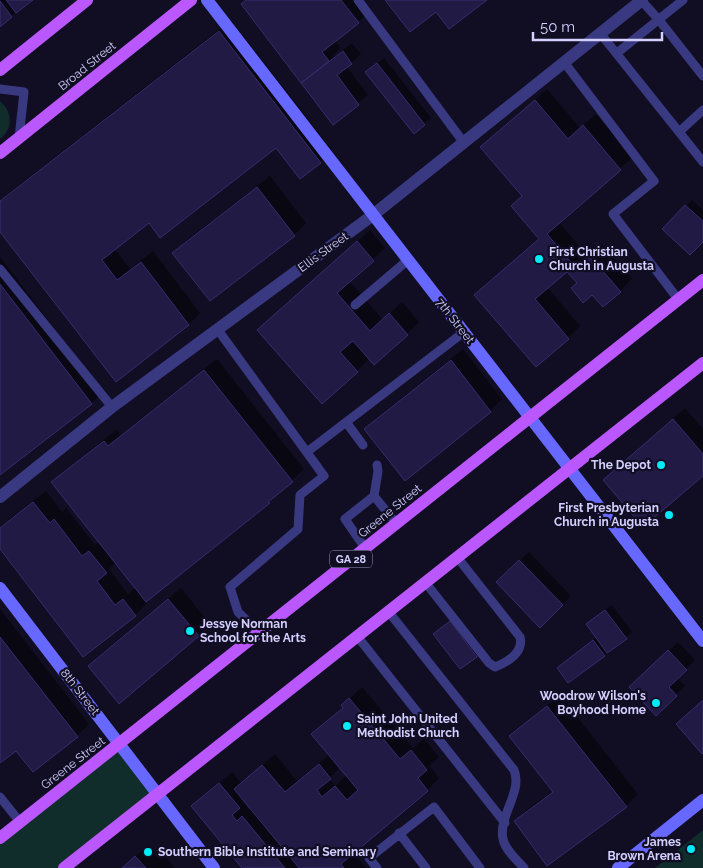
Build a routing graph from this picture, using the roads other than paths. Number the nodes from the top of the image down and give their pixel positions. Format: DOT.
graph roads {
  1 [pos="87,0"];
  2 [pos="191,0"];
  3 [pos="207,0"];
  4 [pos="358,0"];
  5 [pos="642,0"];
  6 [pos="683,0"];
  7 [pos="659,20"];
  8 [pos="600,33"];
  9 [pos="617,53"];
  10 [pos="564,62"];
  11 [pos="0,70"];
  12 [pos="703,76"];
  13 [pos="0,89"];
  14 [pos="703,110"];
  15 [pos="679,132"];
  16 [pos="18,138"];
  17 [pos="464,143"];
  18 [pos="0,153"];
  19 [pos="703,162"];
  20 [pos="373,215"];
  21 [pos="408,260"];
  22 [pos="0,269"];
  23 [pos="703,280"];
  24 [pos="678,299"];
  25 [pos="355,305"];
  26 [pos="218,330"];
  27 [pos="464,332"];
  28 [pos="703,363"];
  29 [pos="112,408"];
  30 [pos="529,417"];
  31 [pos="346,422"];
  32 [pos="363,446"];
  33 [pos="307,452"];
  34 [pos="376,465"];
  35 [pos="569,468"];
  36 [pos="374,496"];
  37 [pos="0,497"];
  38 [pos="396,523"];
  39 [pos="365,548"];
  40 [pos="457,557"];
  41 [pos="426,582"];
  42 [pos="0,588"];
  43 [pos="388,611"];
  44 [pos="258,632"];
  45 [pos="357,636"];
  46 [pos="703,641"];
  47 [pos="119,743"];
  48 [pos="157,794"];
  49 [pos="0,797"];
  50 [pos="703,800"];
  51 [pos="20,822"];
  52 [pos="505,824"];
  53 [pos="399,833"];
  54 [pos="0,838"];
  55 [pos="64,868"];
  56 [pos="214,868"];
  57 [pos="377,868"];
  58 [pos="426,868"];
  59 [pos="480,868"];
  60 [pos="524,868"];
  61 [pos="618,868"];
  1 -- 11 [label="main road"];
  2 -- 16 [label="main road, Broad Street"];
  3 -- 20 [label="main road, 7th Street"];
  4 -- 17 [label="lane"];
  5 -- 7 [label="lane"];
  5 -- 8 [label="street, Ellis Street"];
  6 -- 7 [label="lane"];
  7 -- 9 [label="lane"];
  7 -- 12 [label="lane"];
  8 -- 9 [label="lane"];
  8 -- 10 [label="street, Ellis Street"];
  9 -- 15 [label="lane"];
  10 -- 17 [label="street, Ellis Street"];
  10 -- 24 [label="lane"];
  13 -- 16 [label="lane"];
  14 -- 15 [label="lane"];
  15 -- 19 [label="lane"];
  16 -- 18 [label="main road, Broad Street"];
  17 -- 20 [label="street, Ellis Street"];
  20 -- 21 [label="main road, 7th Street"];
  20 -- 26 [label="street, Ellis Street"];
  21 -- 25 [label="lane"];
  21 -- 27 [label="main road, 7th Street"];
  22 -- 29 [label="lane"];
  23 -- 24 [label="main road, Greene Street / GA 28"];
  24 -- 30 [label="main road, Greene Street / GA 28"];
  26 -- 29 [label="street, Ellis Street"];
  26 -- 33 [label="lane"];
  27 -- 30 [label="main road, 7th Street"];
  27 -- 31 [label="lane"];
  28 -- 35 [label="main road"];
  29 -- 37 [label="street, Ellis Street"];
  30 -- 35 [label="main road, 7th Street"];
  30 -- 38 [label="main road, Greene Street / GA 28"];
  31 -- 32 [label="lane"];
  31 -- 33 [label="lane"];
  33 -- 44 [label="lane"];
  34 -- 36 [label="lane"];
  35 -- 40 [label="main road"];
  35 -- 46 [label="main road, 7th Street"];
  36 -- 38 [label="lane"];
  36 -- 39 [label="lane"];
  38 -- 39 [label="main road, Greene Street / GA 28"];
  39 -- 44 [label="main road, Greene Street / GA 28"];
  40 -- 41 [label="main road"];
  40 -- 41 [label="lane"];
  41 -- 43 [label="main road"];
  42 -- 47 [label="main road, 8th Street"];
  43 -- 45 [label="main road"];
  43 -- 52 [label="lane"];
  44 -- 47 [label="main road, Greene Street / GA 28"];
  45 -- 48 [label="main road"];
  45 -- 52 [label="lane"];
  47 -- 48 [label="main road, 8th Street"];
  47 -- 51 [label="main road, Greene Street / GA 28"];
  48 -- 55 [label="main road"];
  48 -- 56 [label="main road, 8th Street"];
  49 -- 51 [label="lane"];
  50 -- 61 [label="main road"];
  51 -- 54 [label="main road, Greene Street / GA 28"];
  52 -- 60 [label="lane"];
  53 -- 57 [label="lane"];
  53 -- 58 [label="lane"];
  53 -- 59 [label="lane"];
}
